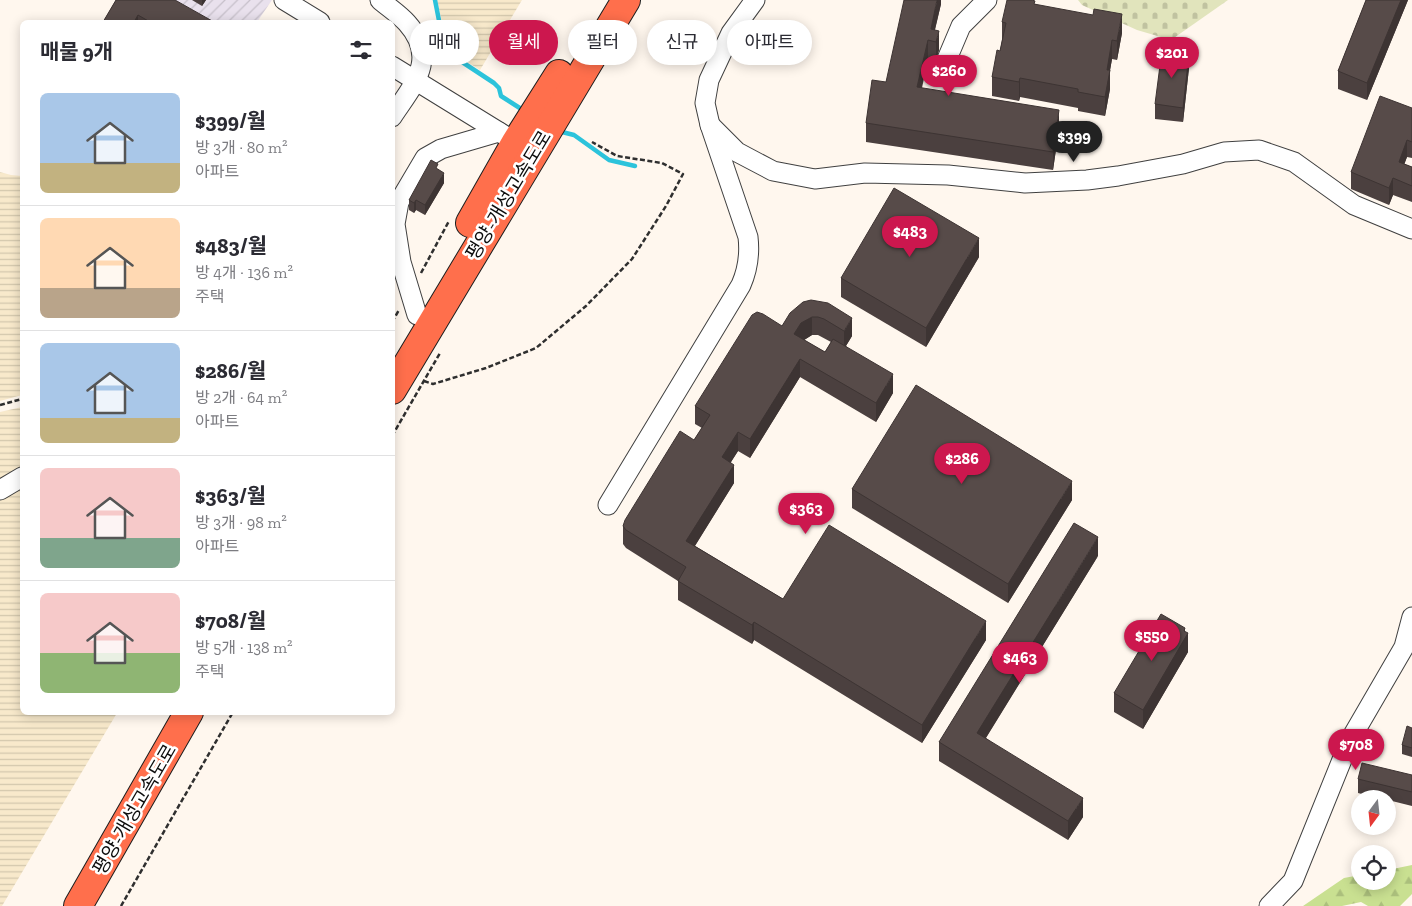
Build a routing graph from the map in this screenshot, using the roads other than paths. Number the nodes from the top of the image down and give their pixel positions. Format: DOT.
graph roads {
  1 [pos="284,0"];
  2 [pos="380,0"];
  3 [pos="604,0"];
  4 [pos="626,0"];
  5 [pos="755,0"];
  6 [pos="987,0"];
  7 [pos="317,20"];
  8 [pos="947,59"];
  9 [pos="395,68"];
  10 [pos="416,81"];
  11 [pos="395,113"];
  12 [pos="710,125"];
  13 [pos="527,130"];
  14 [pos="1412,229"];
  15 [pos="407,309"];
  16 [pos="395,348"];
  17 [pos="395,384"];
  18 [pos="20,479"];
  19 [pos="0,490"];
  20 [pos="608,505"];
  21 [pos="1412,617"];
  22 [pos="187,715"];
  23 [pos="207,715"];
  24 [pos="78,906"];
  25 [pos="98,906"];
  26 [pos="1268,906"];
  1 -- 7 [label="street"];
  2 -- 10 [label="street"];
  3 -- 13 [label="highway, 평양-개성고속도로"];
  4 -- 13 [label="highway, 평양-개성고속도로"];
  5 -- 12 [label="street"];
  6 -- 8 [label="street"];
  9 -- 10 [label="street"];
  10 -- 11 [label="street"];
  10 -- 13 [label="street"];
  12 -- 14 [label="street"];
  12 -- 20 [label="street"];
  13 -- 15 [label="highway, 평양-개성고속도로"];
  13 -- 15 [label="street"];
  13 -- 17 [label="highway, 평양-개성고속도로"];
  15 -- 16 [label="highway, 평양-개성고속도로"];
  18 -- 19 [label="street"];
  21 -- 26 [label="street"];
  22 -- 24 [label="highway, 평양-개성고속도로"];
  23 -- 25 [label="highway, 평양-개성고속도로"];
}
